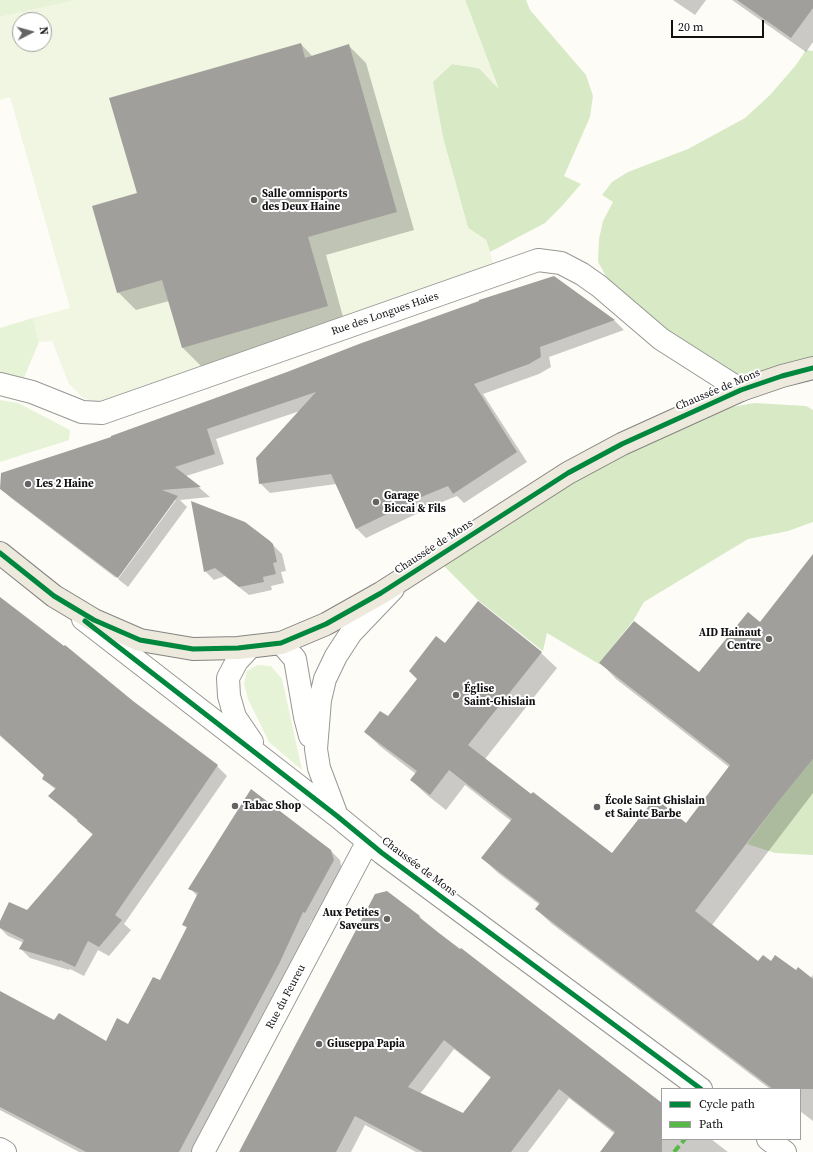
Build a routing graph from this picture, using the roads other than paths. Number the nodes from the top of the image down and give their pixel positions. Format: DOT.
graph roads {
  1 [pos="813,368"];
  2 [pos="0,384"];
  3 [pos="741,390"];
  4 [pos="0,554"];
  5 [pos="403,579"];
  6 [pos="54,596"];
  7 [pos="281,643"];
  8 [pos="250,647"];
  9 [pos="262,758"];
  10 [pos="318,768"];
  11 [pos="337,816"];
  12 [pos="368,841"];
  13 [pos="700,1088"];
  14 [pos="769,1140"];
  15 [pos="0,1149"];
  16 [pos="5,1152"];
  17 [pos="203,1152"];
  18 [pos="785,1152"];
  1 -- 3 [label="main road, Chaussée de Mons"];
  2 -- 3 [label="street, Rue des Longues Haies"];
  3 -- 5 [label="main road, Chaussée de Mons"];
  4 -- 6 [label="main road, Chaussée de Mons"];
  5 -- 7 [label="main road, Chaussée de Mons"];
  5 -- 10 [label="street, Chaussée de Mons"];
  6 -- 8 [label="main road, Chaussée de Mons"];
  6 -- 9 [label="street, Chaussée de Mons"];
  7 -- 8 [label="main road, Chaussée de Mons"];
  7 -- 10 [label="street, Chaussée de Mons"];
  8 -- 9 [label="street"];
  9 -- 11 [label="street, Chaussée de Mons"];
  10 -- 11 [label="street, Chaussée de Mons"];
  11 -- 12 [label="street, Chaussée de Mons"];
  12 -- 13 [label="street, Chaussée de Mons"];
  12 -- 17 [label="street, Rue du Feureu"];
  14 -- 18 [label="street"];
  15 -- 16 [label="street"];
}
